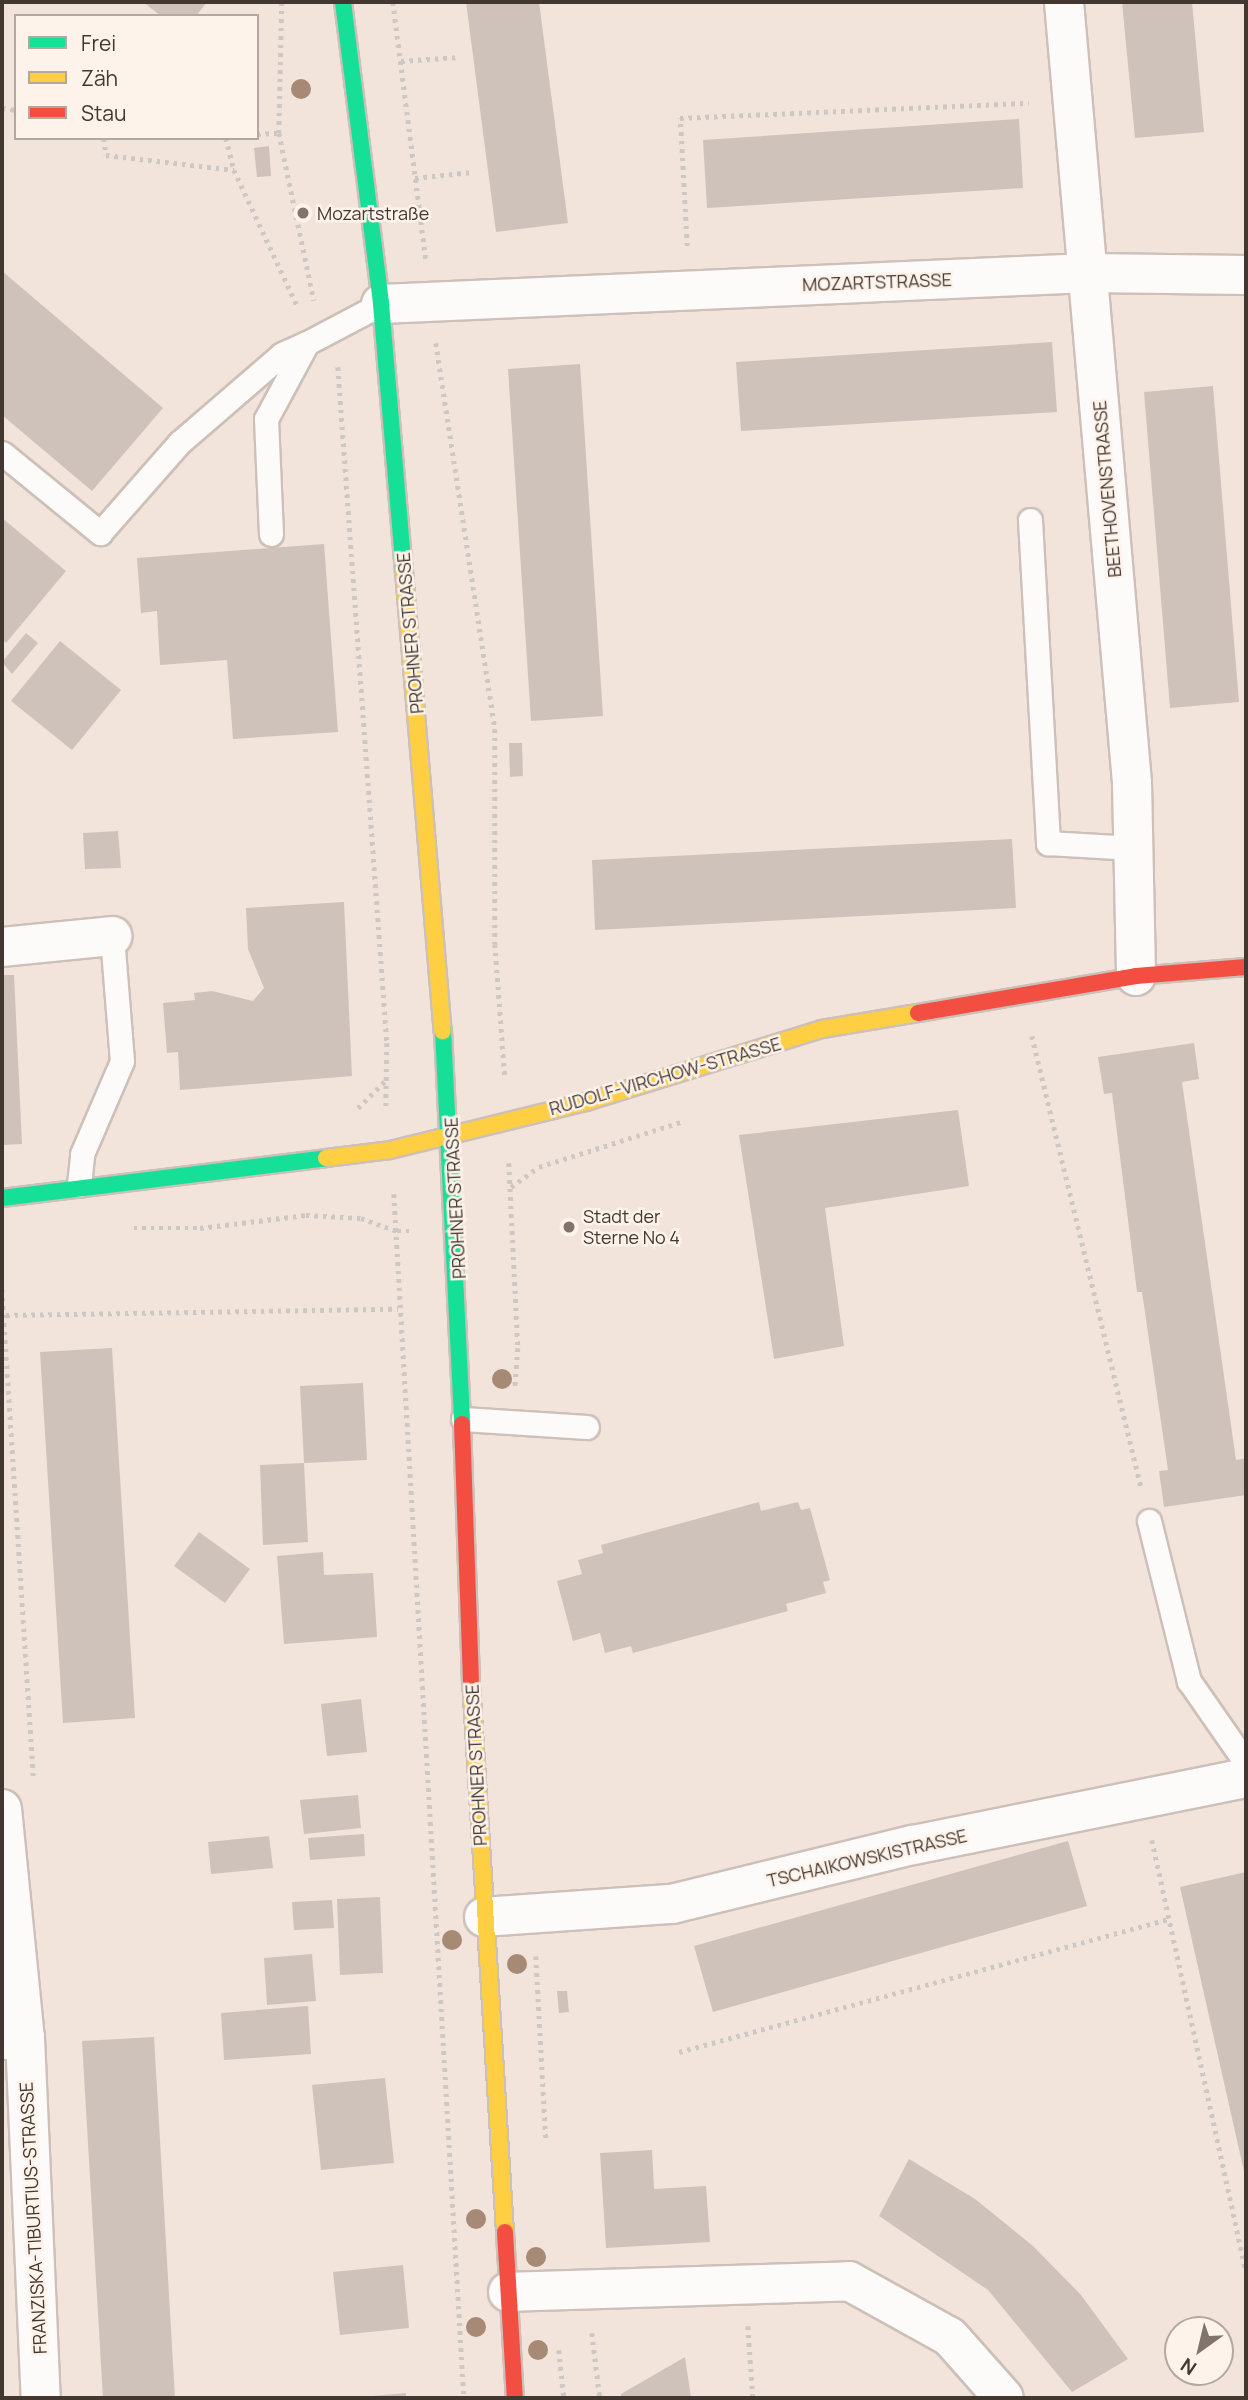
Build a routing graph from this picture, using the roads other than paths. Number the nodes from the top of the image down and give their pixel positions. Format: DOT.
graph roads {
  1 [pos="343,2"];
  2 [pos="1064,2"];
  3 [pos="1088,273"];
  4 [pos="1246,275"];
  5 [pos="382,304"];
  6 [pos="307,343"];
  7 [pos="2,453"];
  8 [pos="1030,520"];
  9 [pos="271,534"];
  10 [pos="1133,848"];
  11 [pos="112,936"];
  12 [pos="2,947"];
  13 [pos="1246,967"];
  14 [pos="1136,976"];
  15 [pos="452,1131"];
  16 [pos="79,1185"];
  17 [pos="2,1198"];
  18 [pos="463,1419"];
  19 [pos="587,1426"];
  20 [pos="1149,1521"];
  21 [pos="1246,1763"];
  22 [pos="1246,1778"];
  23 [pos="3,1808"];
  24 [pos="484,1917"];
  25 [pos="13,2039"];
  26 [pos="508,2292"];
  27 [pos="41,2398"];
  28 [pos="515,2398"];
  29 [pos="1004,2398"];
  1 -- 5 [label="main road, PROHNER STRASSE"];
  2 -- 3 [label="street, BEETHOVENSTRASSE"];
  3 -- 4 [label="street, MOZARTSTRASSE"];
  3 -- 5 [label="street, MOZARTSTRASSE"];
  3 -- 10 [label="street, BEETHOVENSTRASSE"];
  5 -- 6 [label="lane"];
  5 -- 15 [label="main road, PROHNER STRASSE"];
  6 -- 7 [label="lane"];
  6 -- 9 [label="lane"];
  8 -- 10 [label="lane"];
  10 -- 14 [label="street, BEETHOVENSTRASSE"];
  11 -- 12 [label="street"];
  11 -- 16 [label="lane"];
  13 -- 14 [label="main road, RUDOLF-VIRCHOW-STRASSE"];
  14 -- 15 [label="main road, RUDOLF-VIRCHOW-STRASSE"];
  15 -- 16 [label="main road, RUDOLF-VIRCHOW-STRASSE"];
  15 -- 18 [label="main road, PROHNER STRASSE"];
  16 -- 17 [label="main road, RUDOLF-VIRCHOW-STRASSE"];
  18 -- 19 [label="lane"];
  18 -- 24 [label="main road, PROHNER STRASSE"];
  20 -- 21 [label="lane"];
  22 -- 24 [label="street, TSCHAIKOWSKISTRASSE"];
  23 -- 25 [label="street, FRANZISKA-TIBURTIUS-STRASSE"];
  24 -- 26 [label="main road, PROHNER STRASSE"];
  25 -- 27 [label="street, FRANZISKA-TIBURTIUS-STRASSE"];
  26 -- 28 [label="main road, PROHNER STRASSE"];
  26 -- 29 [label="street"];
}
